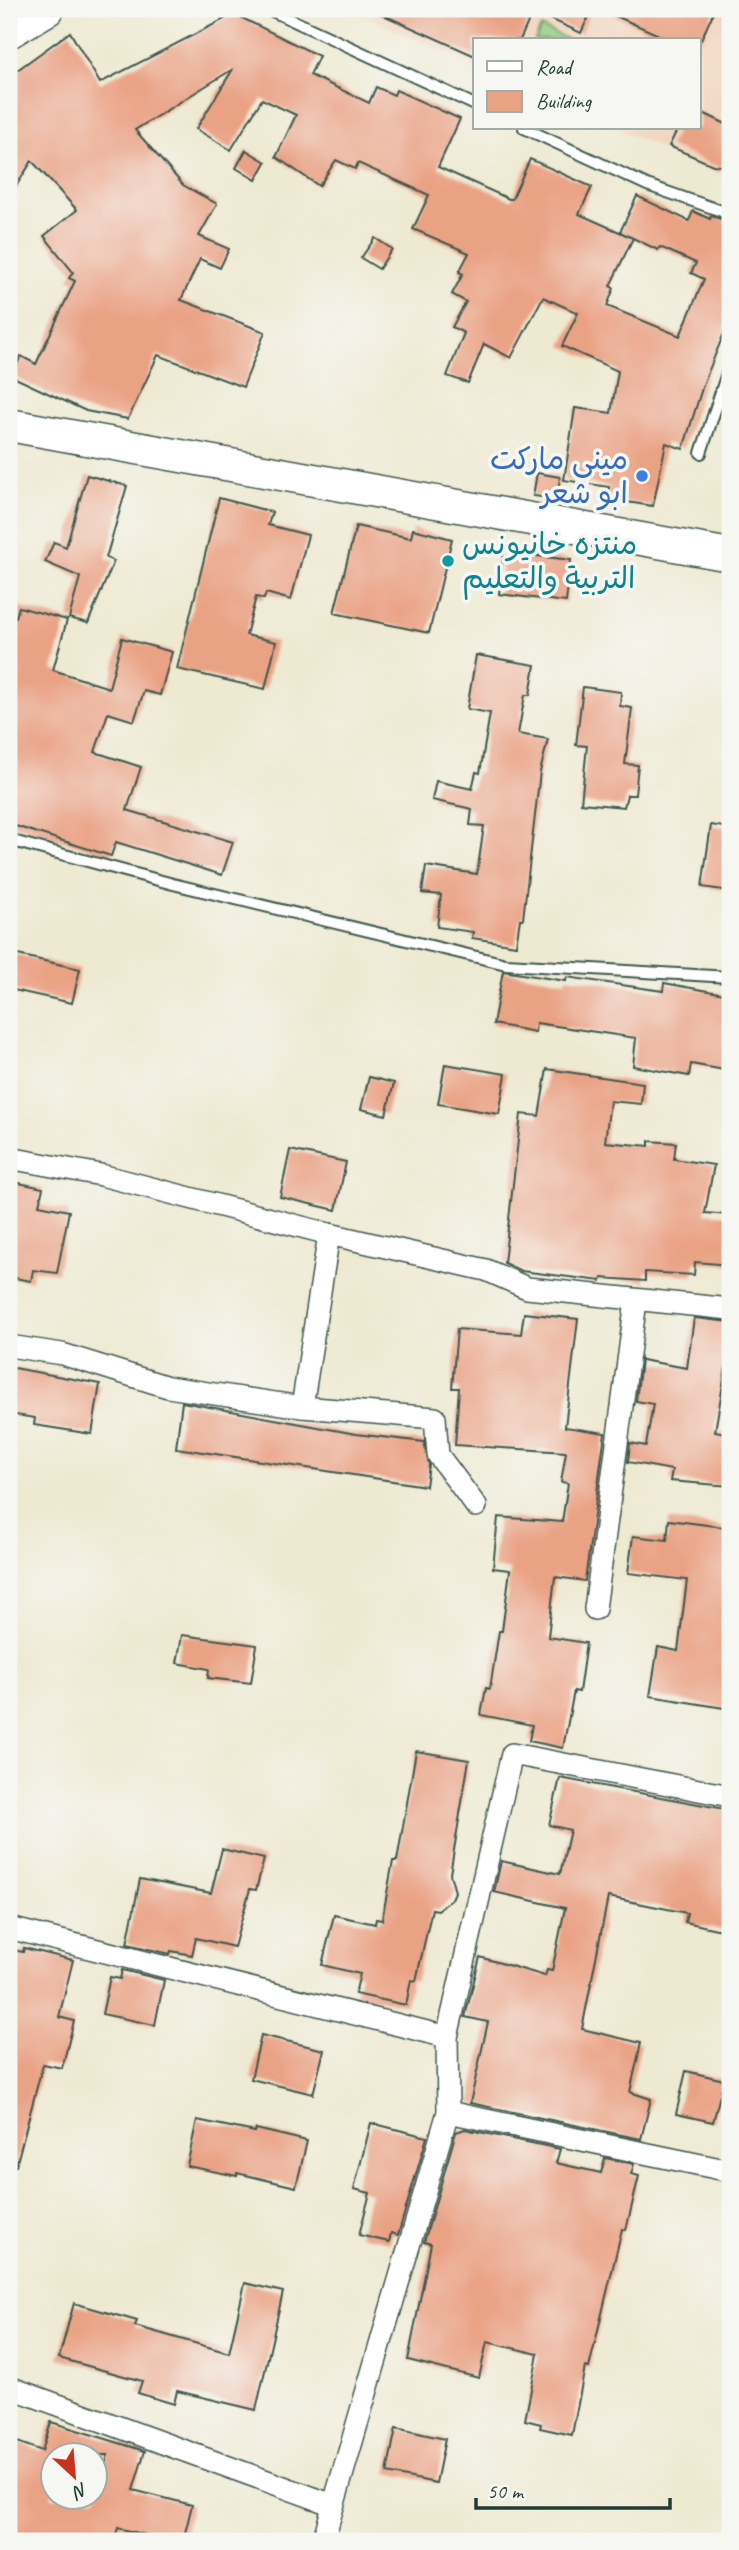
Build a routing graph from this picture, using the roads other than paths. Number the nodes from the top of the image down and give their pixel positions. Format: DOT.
graph roads {
  1 [pos="48,9"];
  2 [pos="268,9"];
  3 [pos="9,32"];
  4 [pos="473,104"];
  5 [pos="528,130"];
  6 [pos="730,214"];
  7 [pos="730,364"];
  8 [pos="9,425"];
  9 [pos="9,442"];
  10 [pos="701,453"];
  11 [pos="730,555"];
  12 [pos="730,571"];
  13 [pos="9,840"];
  14 [pos="730,977"];
  15 [pos="9,1158"];
  16 [pos="329,1234"];
  17 [pos="636,1301"];
  18 [pos="730,1309"];
  19 [pos="9,1346"];
  20 [pos="302,1407"];
  21 [pos="476,1506"];
  22 [pos="595,1609"];
  23 [pos="730,1796"];
  24 [pos="9,1928"];
  25 [pos="447,2037"];
  26 [pos="448,2112"];
  27 [pos="730,2171"];
  28 [pos="9,2387"];
  29 [pos="333,2505"];
  30 [pos="326,2541"];
  1 -- 3 [label="main road"];
  2 -- 4 [label="lane"];
  5 -- 6 [label="lane"];
  7 -- 10 [label="lane"];
  8 -- 11 [label="main road"];
  9 -- 12 [label="main road"];
  13 -- 14 [label="lane"];
  15 -- 16 [label="street"];
  16 -- 17 [label="street"];
  16 -- 20 [label="street"];
  17 -- 18 [label="street"];
  17 -- 22 [label="street"];
  19 -- 20 [label="street"];
  20 -- 21 [label="street"];
  23 -- 25 [label="street"];
  24 -- 25 [label="street"];
  25 -- 26 [label="street"];
  26 -- 27 [label="street"];
  26 -- 29 [label="street"];
  28 -- 29 [label="street"];
  29 -- 30 [label="street"];
}
